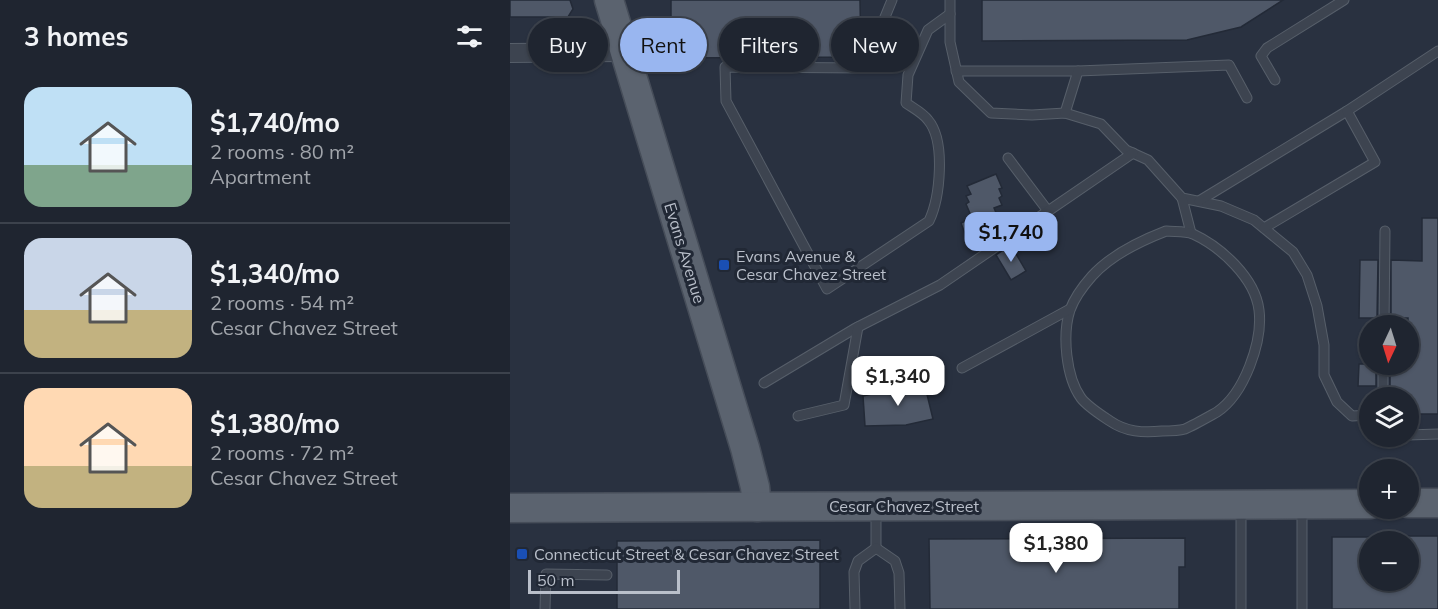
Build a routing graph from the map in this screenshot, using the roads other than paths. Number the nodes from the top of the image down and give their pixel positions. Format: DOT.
graph roads {
  1 [pos="609,0"];
  2 [pos="892,0"];
  3 [pos="950,0"];
  4 [pos="1344,0"];
  5 [pos="950,14"];
  6 [pos="620,38"];
  7 [pos="1438,51"];
  8 [pos="620,52"];
  9 [pos="510,53"];
  10 [pos="956,71"];
  11 [pos="1078,71"];
  12 [pos="630,72"];
  13 [pos="1275,80"];
  14 [pos="1247,98"];
  15 [pos="1347,111"];
  16 [pos="1065,113"];
  17 [pos="1133,153"];
  18 [pos="1008,158"];
  19 [pos="1182,198"];
  20 [pos="1199,201"];
  21 [pos="1048,211"];
  22 [pos="1264,228"];
  23 [pos="1385,231"];
  24 [pos="1191,233"];
  25 [pos="1070,309"];
  26 [pos="1384,315"];
  27 [pos="858,327"];
  28 [pos="962,368"];
  29 [pos="764,383"];
  30 [pos="798,416"];
  31 [pos="1359,416"];
  32 [pos="1438,434"];
  33 [pos="1419,435"];
  34 [pos="1438,503"];
  35 [pos="1241,504"];
  36 [pos="1302,504"];
  37 [pos="1359,504"];
  38 [pos="1419,504"];
  39 [pos="757,507"];
  40 [pos="876,507"];
  41 [pos="510,508"];
  42 [pos="876,548"];
  43 [pos="607,574"];
  44 [pos="545,609"];
  45 [pos="855,609"];
  46 [pos="900,609"];
  47 [pos="1241,609"];
  48 [pos="1302,609"];
  1 -- 6 [label="main road, Evans Avenue"];
  2 -- 5 [label="lane"];
  3 -- 5 [label="lane"];
  4 -- 13 [label="lane"];
  5 -- 10 [label="lane"];
  7 -- 15 [label="lane"];
  8 -- 9 [label="street"];
  10 -- 11 [label="lane"];
  10 -- 16 [label="lane"];
  11 -- 14 [label="lane"];
  11 -- 16 [label="lane"];
  12 -- 39 [label="main road, Evans Avenue"];
  15 -- 20 [label="lane"];
  15 -- 22 [label="lane"];
  16 -- 17 [label="lane"];
  17 -- 19 [label="lane"];
  17 -- 21 [label="lane"];
  18 -- 21 [label="lane"];
  19 -- 20 [label="lane"];
  19 -- 24 [label="lane"];
  20 -- 22 [label="lane"];
  21 -- 27 [label="lane"];
  22 -- 31 [label="lane"];
  23 -- 26 [label="lane"];
  24 -- 25 [label="lane"];
  24 -- 25 [label="lane"];
  25 -- 28 [label="lane"];
  27 -- 29 [label="lane"];
  27 -- 30 [label="lane"];
  32 -- 33 [label="lane"];
  34 -- 38 [label="main road"];
  35 -- 36 [label="main road, Cesar Chavez Street"];
  35 -- 40 [label="main road, Cesar Chavez Street"];
  35 -- 47 [label="lane"];
  36 -- 37 [label="main road, Cesar Chavez Street"];
  36 -- 48 [label="lane"];
  39 -- 40 [label="main road, Cesar Chavez Street"];
  39 -- 41 [label="main road, Cesar Chavez Street"];
  40 -- 42 [label="lane"];
  42 -- 45 [label="lane"];
  42 -- 46 [label="lane"];
  43 -- 44 [label="lane"];
}
